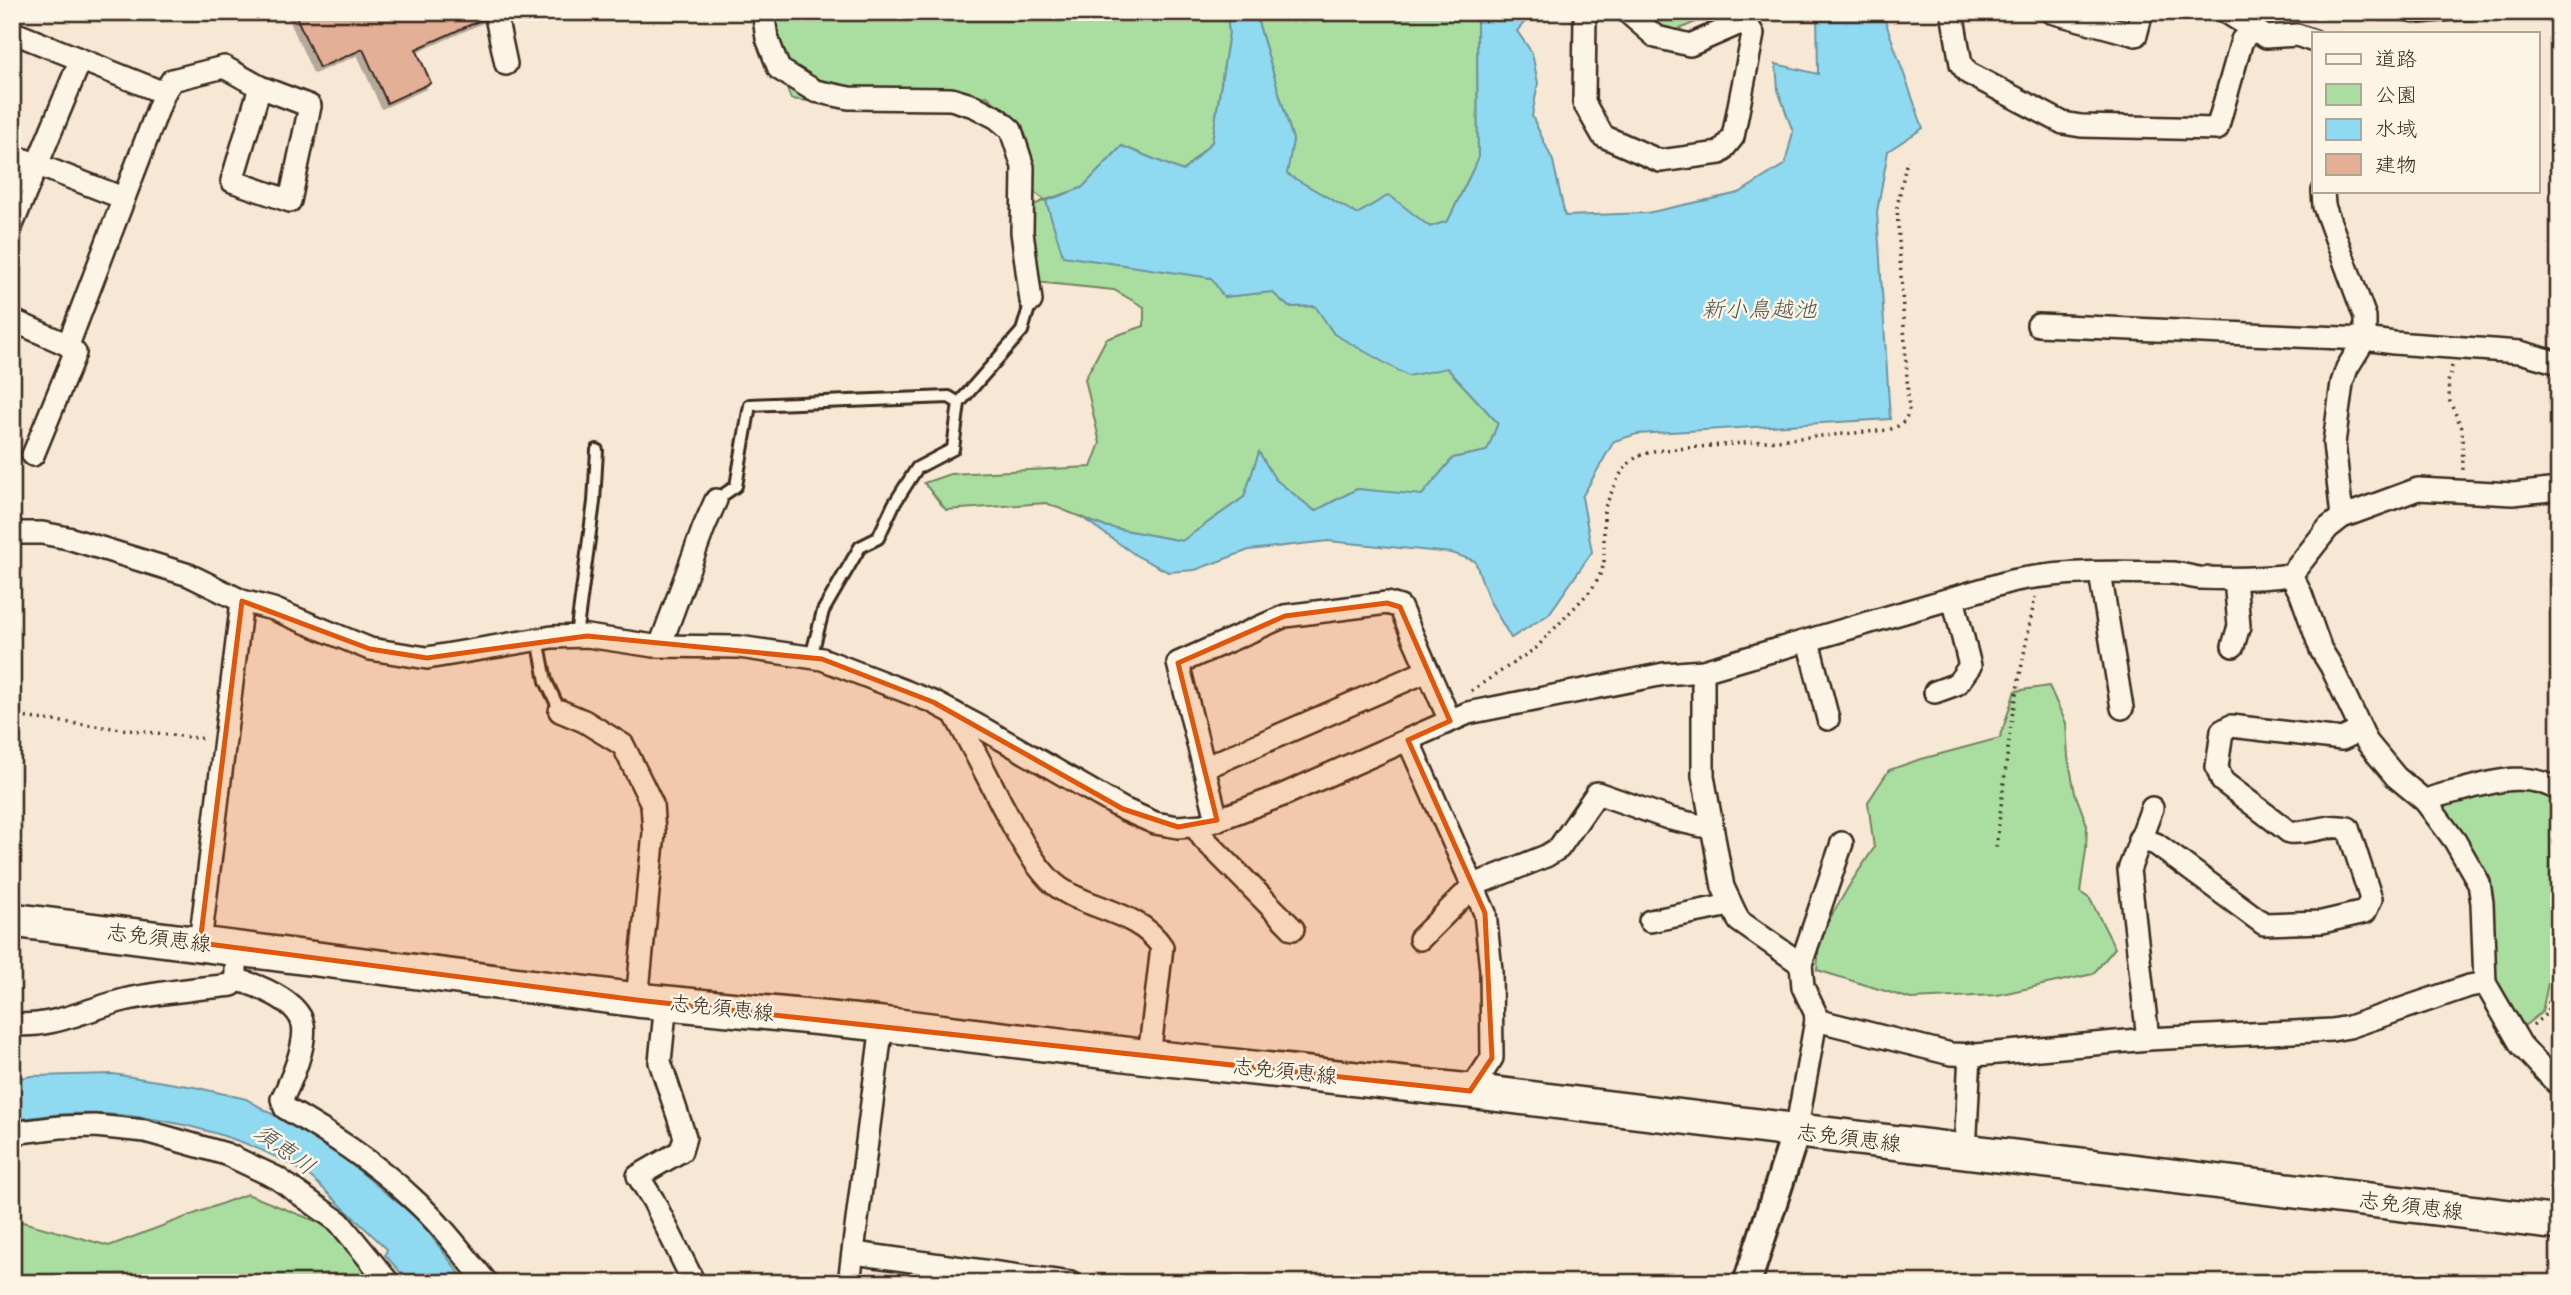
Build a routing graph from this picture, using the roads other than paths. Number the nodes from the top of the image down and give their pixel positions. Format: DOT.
graph roads {
  1 [pos="495,12"];
  2 [pos="763,12"];
  3 [pos="1585,12"];
  4 [pos="1627,12"];
  5 [pos="1952,12"];
  6 [pos="2051,12"];
  7 [pos="2142,12"];
  8 [pos="2226,12"];
  9 [pos="2381,12"];
  10 [pos="2473,12"];
  11 [pos="1749,16"];
  12 [pos="2253,29"];
  13 [pos="12,32"];
  14 [pos="2312,40"];
  15 [pos="80,61"];
  16 [pos="506,64"];
  17 [pos="260,87"];
  18 [pos="164,93"];
  19 [pos="12,155"];
  20 [pos="37,165"];
  21 [pos="2323,193"];
  22 [pos="123,198"];
  23 [pos="12,225"];
  24 [pos="1031,301"];
  25 [pos="12,320"];
  26 [pos="2038,325"];
  27 [pos="2365,339"];
  28 [pos="68,345"];
  29 [pos="2559,363"];
  30 [pos="959,403"];
  31 [pos="597,450"];
  32 [pos="33,455"];
  33 [pos="2559,489"];
  34 [pos="716,500"];
  35 [pos="2342,517"];
  36 [pos="12,533"];
  37 [pos="2100,573"];
  38 [pos="2291,575"];
  39 [pos="2235,579"];
  40 [pos="1953,598"];
  41 [pos="242,601"];
  42 [pos="576,636"];
  43 [pos="538,639"];
  44 [pos="1808,642"];
  45 [pos="660,646"];
  46 [pos="2233,646"];
  47 [pos="811,657"];
  48 [pos="1427,671"];
  49 [pos="1703,671"];
  50 [pos="1935,692"];
  51 [pos="2122,708"];
  52 [pos="560,711"];
  53 [pos="954,713"];
  54 [pos="1459,717"];
  55 [pos="1828,719"];
  56 [pos="2361,730"];
  57 [pos="1408,740"];
  58 [pos="1204,768"];
  59 [pos="2559,790"];
  60 [pos="2425,801"];
  61 [pos="2152,808"];
  62 [pos="1217,820"];
  63 [pos="1195,826"];
  64 [pos="1711,828"];
  65 [pos="2139,839"];
  66 [pos="1842,843"];
  67 [pos="1474,886"];
  68 [pos="1730,905"];
  69 [pos="12,920"];
  70 [pos="1650,921"];
  71 [pos="1293,929"];
  72 [pos="1420,939"];
  73 [pos="200,943"];
  74 [pos="237,948"];
  75 [pos="1801,964"];
  76 [pos="236,980"];
  77 [pos="2485,983"];
  78 [pos="652,1001"];
  79 [pos="1816,1020"];
  80 [pos="12,1024"];
  81 [pos="882,1024"];
  82 [pos="2148,1039"];
  83 [pos="1970,1054"];
  84 [pos="1149,1057"];
  85 [pos="2559,1086"];
  86 [pos="1470,1091"];
  87 [pos="1796,1132"];
  88 [pos="12,1133"];
  89 [pos="1965,1152"];
  90 [pos="2559,1223"];
  91 [pos="854,1253"];
  92 [pos="388,1283"];
  93 [pos="487,1283"];
  94 [pos="694,1283"];
  95 [pos="849,1283"];
  96 [pos="1070,1283"];
  97 [pos="1746,1283"];
  1 -- 16 [label="street"];
  2 -- 24 [label="street"];
  3 -- 11 [label="street"];
  4 -- 11 [label="street"];
  5 -- 12 [label="street"];
  6 -- 7 [label="street"];
  8 -- 12 [label="street"];
  9 -- 10 [label="lane"];
  12 -- 14 [label="street"];
  13 -- 15 [label="street"];
  15 -- 18 [label="street"];
  15 -- 20 [label="street"];
  17 -- 17 [label="street"];
  17 -- 18 [label="street"];
  18 -- 22 [label="street"];
  19 -- 20 [label="street"];
  20 -- 22 [label="street"];
  20 -- 23 [label="street"];
  21 -- 27 [label="street"];
  22 -- 28 [label="street"];
  24 -- 30 [label="lane"];
  25 -- 28 [label="street"];
  26 -- 27 [label="street"];
  27 -- 29 [label="street"];
  27 -- 35 [label="street"];
  28 -- 32 [label="street"];
  30 -- 34 [label="lane"];
  30 -- 47 [label="lane"];
  31 -- 42 [label="lane"];
  33 -- 35 [label="street"];
  34 -- 45 [label="street"];
  35 -- 38 [label="street"];
  36 -- 41 [label="street"];
  37 -- 39 [label="street"];
  37 -- 40 [label="street"];
  37 -- 51 [label="street"];
  38 -- 39 [label="street"];
  38 -- 56 [label="street"];
  39 -- 46 [label="street"];
  40 -- 44 [label="street"];
  40 -- 50 [label="street"];
  41 -- 43 [label="street"];
  41 -- 73 [label="street"];
  42 -- 43 [label="street"];
  42 -- 45 [label="street"];
  43 -- 52 [label="lane"];
  44 -- 49 [label="street"];
  44 -- 55 [label="street"];
  45 -- 47 [label="street"];
  47 -- 53 [label="street"];
  48 -- 54 [label="street"];
  48 -- 58 [label="street"];
  48 -- 58 [label="street"];
  49 -- 54 [label="street"];
  49 -- 64 [label="street"];
  52 -- 78 [label="street"];
  53 -- 63 [label="street"];
  53 -- 84 [label="street"];
  54 -- 57 [label="street"];
  56 -- 60 [label="street"];
  56 -- 65 [label="street"];
  57 -- 62 [label="street"];
  57 -- 67 [label="street"];
  58 -- 62 [label="street"];
  59 -- 60 [label="street"];
  60 -- 77 [label="street"];
  61 -- 65 [label="street"];
  62 -- 63 [label="street"];
  63 -- 71 [label="street"];
  64 -- 67 [label="street"];
  64 -- 68 [label="street"];
  65 -- 82 [label="street"];
  66 -- 75 [label="street"];
  67 -- 72 [label="street"];
  67 -- 86 [label="street"];
  68 -- 70 [label="street"];
  68 -- 75 [label="street"];
  69 -- 73 [label="main road, 志免須恵線"];
  73 -- 74 [label="main road, 志免須恵線"];
  74 -- 76 [label="street"];
  74 -- 78 [label="main road, 志免須恵線"];
  75 -- 79 [label="street"];
  76 -- 80 [label="street"];
  76 -- 93 [label="street"];
  77 -- 82 [label="street"];
  77 -- 85 [label="street"];
  78 -- 81 [label="main road, 志免須恵線"];
  78 -- 94 [label="street"];
  79 -- 83 [label="street"];
  79 -- 87 [label="street"];
  81 -- 84 [label="main road, 志免須恵線"];
  81 -- 91 [label="street"];
  82 -- 83 [label="street"];
  83 -- 89 [label="street"];
  84 -- 86 [label="main road, 志免須恵線"];
  86 -- 87 [label="main road, 志免須恵線"];
  87 -- 89 [label="main road, 志免須恵線"];
  87 -- 97 [label="street"];
  88 -- 92 [label="street"];
  89 -- 90 [label="main road, 志免須恵線"];
  91 -- 95 [label="street"];
  91 -- 96 [label="street"];
}
